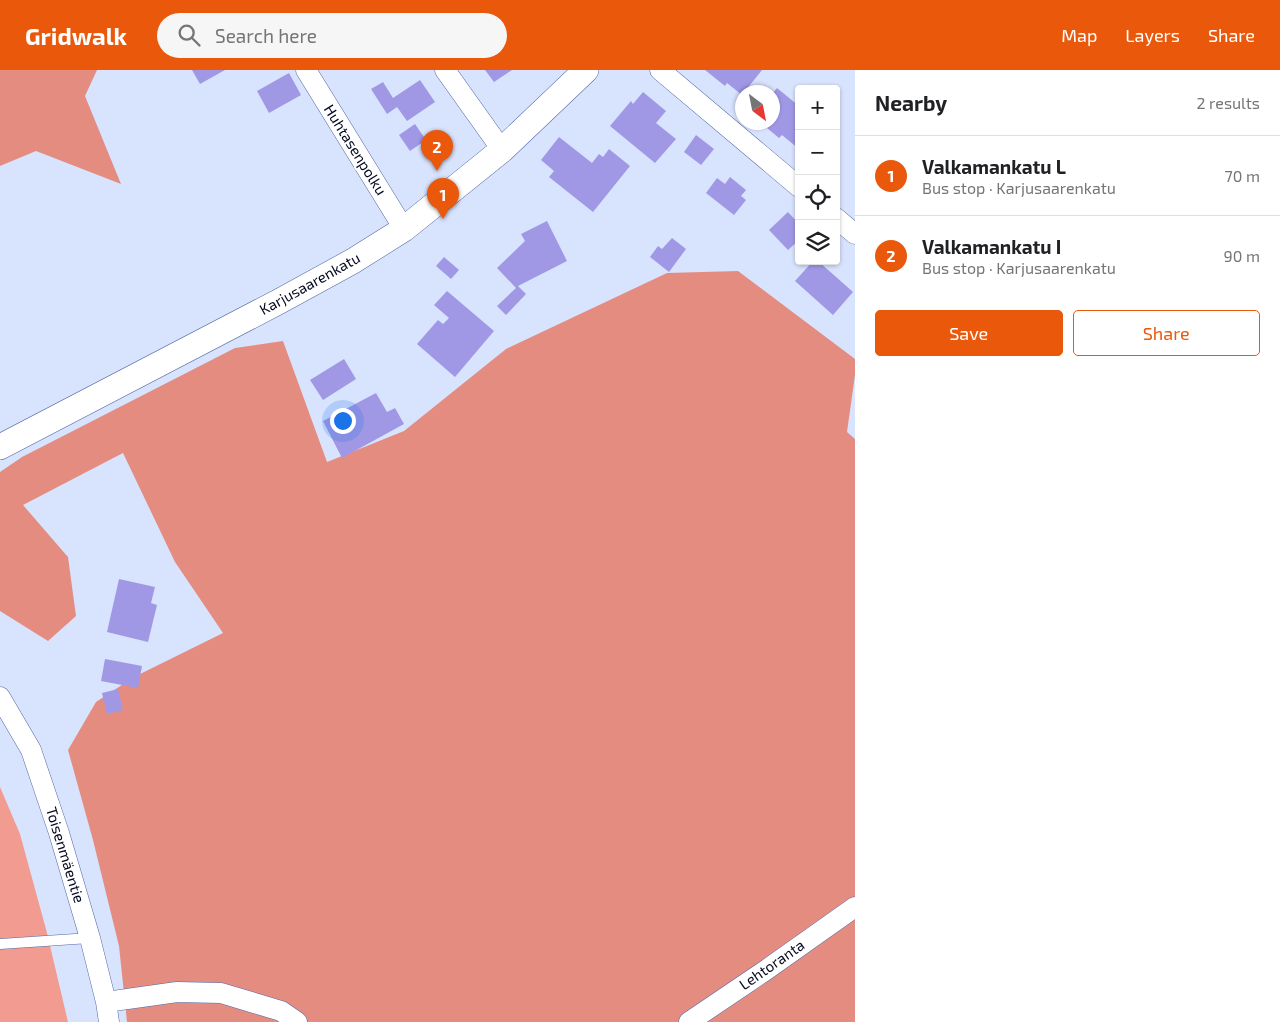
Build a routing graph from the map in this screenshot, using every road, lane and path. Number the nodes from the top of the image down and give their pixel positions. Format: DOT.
graph roads {
  1 [pos="306,70"];
  2 [pos="445,70"];
  3 [pos="586,70"];
  4 [pos="660,70"];
  5 [pos="502,150"];
  6 [pos="795,184"];
  7 [pos="838,220"];
  8 [pos="404,229"];
  9 [pos="855,234"];
  10 [pos="0,447"];
  11 [pos="0,697"];
  12 [pos="855,907"];
  13 [pos="90,938"];
  14 [pos="0,944"];
  15 [pos="106,1002"];
  16 [pos="109,1022"];
  17 [pos="297,1022"];
  18 [pos="689,1022"];
  1 -- 8 [label="street, Huhtasenpolku"];
  2 -- 5 [label="street"];
  3 -- 5 [label="street, Karjusaarenkatu"];
  4 -- 6 [label="street"];
  5 -- 8 [label="street, Karjusaarenkatu"];
  7 -- 9 [label="street"];
  8 -- 10 [label="street, Karjusaarenkatu"];
  11 -- 13 [label="street, Toisenmäentie"];
  12 -- 18 [label="street, Lehtoranta"];
  13 -- 14 [label="lane"];
  13 -- 15 [label="street, Toisenmäentie"];
  15 -- 16 [label="street, Toisenmäentie"];
  15 -- 17 [label="street"];
}
